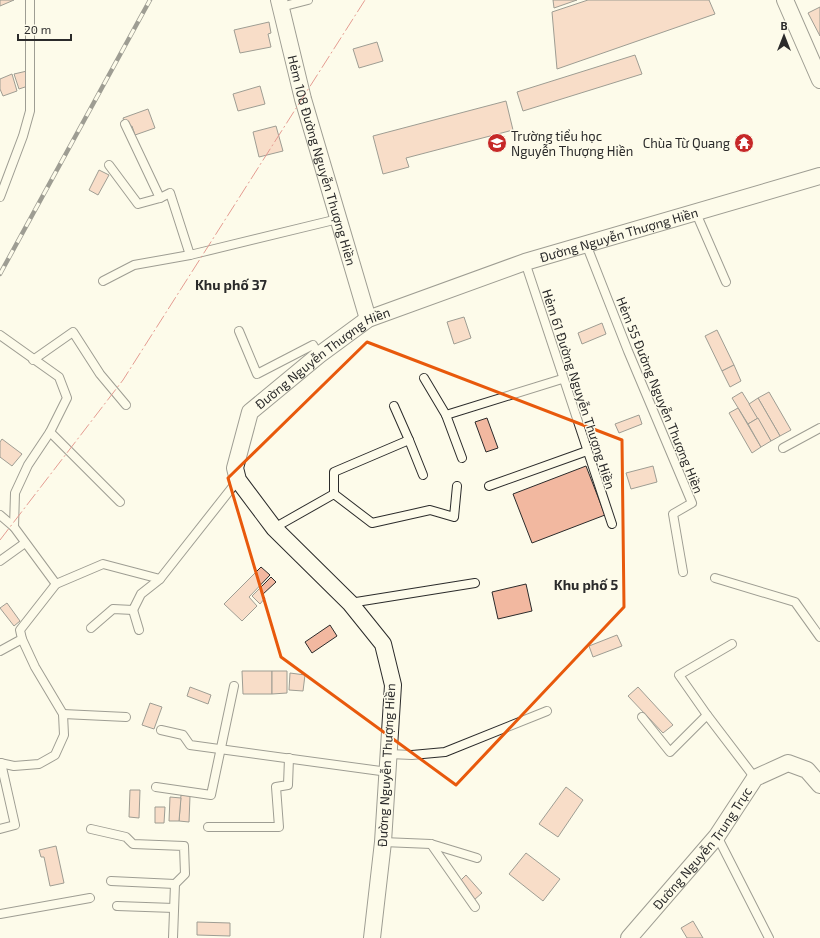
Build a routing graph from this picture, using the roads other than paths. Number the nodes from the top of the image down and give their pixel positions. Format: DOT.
graph roads {
  1 [pos="30,0"];
  2 [pos="308,0"];
  3 [pos="785,0"];
  4 [pos="280,4"];
  5 [pos="820,80"];
  6 [pos="124,124"];
  7 [pos="109,166"];
  8 [pos="820,176"];
  9 [pos="0,197"];
  10 [pos="160,198"];
  11 [pos="696,213"];
  12 [pos="338,219"];
  13 [pos="586,244"];
  14 [pos="190,255"];
  15 [pos="525,262"];
  16 [pos="103,281"];
  17 [pos="726,282"];
  18 [pos="368,319"];
  19 [pos="239,331"];
  20 [pos="0,335"];
  21 [pos="319,355"];
  22 [pos="33,360"];
  23 [pos="424,378"];
  24 [pos="562,379"];
  25 [pos="126,405"];
  26 [pos="394,406"];
  27 [pos="446,415"];
  28 [pos="820,428"];
  29 [pos="50,432"];
  30 [pos="409,440"];
  31 [pos="783,448"];
  32 [pos="587,451"];
  33 [pos="462,458"];
  34 [pos="423,475"];
  35 [pos="238,480"];
  36 [pos="457,486"];
  37 [pos="489,486"];
  38 [pos="334,494"];
  39 [pos="120,502"];
  40 [pos="0,515"];
  41 [pos="612,524"];
  42 [pos="14,527"];
  43 [pos="274,528"];
  44 [pos="26,543"];
  45 [pos="0,562"];
  46 [pos="682,572"];
  47 [pos="715,578"];
  48 [pos="160,579"];
  49 [pos="474,583"];
  50 [pos="56,584"];
  51 [pos="350,603"];
  52 [pos="133,610"];
  53 [pos="91,628"];
  54 [pos="139,630"];
  55 [pos="820,637"];
  56 [pos="22,639"];
  57 [pos="732,644"];
  58 [pos="0,651"];
  59 [pos="234,686"];
  60 [pos="547,711"];
  61 [pos="63,714"];
  62 [pos="707,716"];
  63 [pos="126,717"];
  64 [pos="642,717"];
  65 [pos="161,730"];
  66 [pos="221,749"];
  67 [pos="389,754"];
  68 [pos="289,758"];
  69 [pos="1,763"];
  70 [pos="388,772"];
  71 [pos="755,778"];
  72 [pos="820,785"];
  73 [pos="156,787"];
  74 [pos="208,827"];
  75 [pos="0,829"];
  76 [pos="91,829"];
  77 [pos="717,836"];
  78 [pos="383,842"];
  79 [pos="431,844"];
  80 [pos="477,858"];
  81 [pos="111,882"];
  82 [pos="175,884"];
  83 [pos="90,898"];
  84 [pos="117,906"];
  85 [pos="474,907"];
  86 [pos="174,908"];
  87 [pos="0,914"];
  88 [pos="173,938"];
  89 [pos="372,938"];
  90 [pos="629,938"];
  91 [pos="770,938"];
  1 -- 9 [label="lane"];
  2 -- 4 [label="lane"];
  3 -- 5 [label="street"];
  4 -- 12 [label="street, Hẻm 108 Đường Nguyễn Thượng Hiền"];
  6 -- 10 [label="lane"];
  7 -- 10 [label="lane"];
  8 -- 11 [label="street, Đường Nguyễn Thượng Hiền"];
  10 -- 14 [label="lane"];
  11 -- 13 [label="street, Đường Nguyễn Thượng Hiền"];
  11 -- 17 [label="lane"];
  12 -- 14 [label="lane"];
  12 -- 18 [label="street, Hẻm 108 Đường Nguyễn Thượng Hiền"];
  13 -- 15 [label="street, Đường Nguyễn Thượng Hiền"];
  13 -- 46 [label="lane, Hẻm 55 Đường Nguyễn Thượng Hiền"];
  14 -- 16 [label="lane"];
  15 -- 18 [label="street, Đường Nguyễn Thượng Hiền"];
  15 -- 24 [label="lane, Hẻm 61 Đường Nguyễn Thượng Hiền"];
  18 -- 21 [label="street, Đường Nguyễn Thượng Hiền"];
  19 -- 21 [label="lane"];
  20 -- 22 [label="lane"];
  21 -- 35 [label="street, Đường Nguyễn Thượng Hiền"];
  22 -- 25 [label="lane"];
  22 -- 29 [label="lane"];
  23 -- 27 [label="lane"];
  24 -- 27 [label="lane"];
  24 -- 32 [label="lane, Hẻm 61 Đường Nguyễn Thượng Hiền"];
  26 -- 30 [label="lane"];
  27 -- 33 [label="lane"];
  28 -- 31 [label="lane"];
  29 -- 39 [label="lane"];
  29 -- 42 [label="lane"];
  30 -- 34 [label="lane"];
  30 -- 38 [label="lane"];
  32 -- 37 [label="lane"];
  32 -- 41 [label="lane, Hẻm 61 Đường Nguyễn Thượng Hiền"];
  35 -- 43 [label="street, Đường Nguyễn Thượng Hiền"];
  35 -- 48 [label="lane"];
  36 -- 38 [label="lane"];
  38 -- 43 [label="lane"];
  40 -- 42 [label="lane"];
  42 -- 44 [label="lane"];
  43 -- 51 [label="street, Đường Nguyễn Thượng Hiền"];
  44 -- 45 [label="lane"];
  44 -- 50 [label="lane"];
  47 -- 55 [label="lane"];
  48 -- 50 [label="lane"];
  48 -- 52 [label="lane"];
  49 -- 51 [label="lane"];
  50 -- 56 [label="lane"];
  51 -- 67 [label="street, Đường Nguyễn Thượng Hiền"];
  52 -- 53 [label="lane"];
  52 -- 54 [label="lane"];
  56 -- 58 [label="lane"];
  56 -- 61 [label="lane"];
  57 -- 62 [label="lane"];
  59 -- 66 [label="lane"];
  60 -- 67 [label="lane"];
  61 -- 63 [label="lane"];
  61 -- 69 [label="lane"];
  62 -- 64 [label="lane"];
  62 -- 71 [label="lane"];
  65 -- 66 [label="lane"];
  66 -- 68 [label="lane"];
  66 -- 73 [label="lane"];
  67 -- 70 [label="street, Đường Nguyễn Thượng Hiền"];
  68 -- 70 [label="lane"];
  68 -- 74 [label="lane"];
  69 -- 75 [label="lane"];
  70 -- 78 [label="street, Đường Nguyễn Thượng Hiền"];
  71 -- 72 [label="street, Đường Nguyễn Trung Trực"];
  71 -- 77 [label="street, Đường Nguyễn Trung Trực"];
  76 -- 82 [label="lane"];
  77 -- 90 [label="street, Đường Nguyễn Trung Trực"];
  77 -- 91 [label="lane"];
  78 -- 79 [label="lane"];
  78 -- 89 [label="street, Đường Nguyễn Thượng Hiền"];
  79 -- 80 [label="lane"];
  79 -- 85 [label="lane"];
  81 -- 82 [label="lane"];
  82 -- 86 [label="lane"];
  83 -- 87 [label="lane"];
  84 -- 86 [label="lane"];
  86 -- 88 [label="lane"];
}
